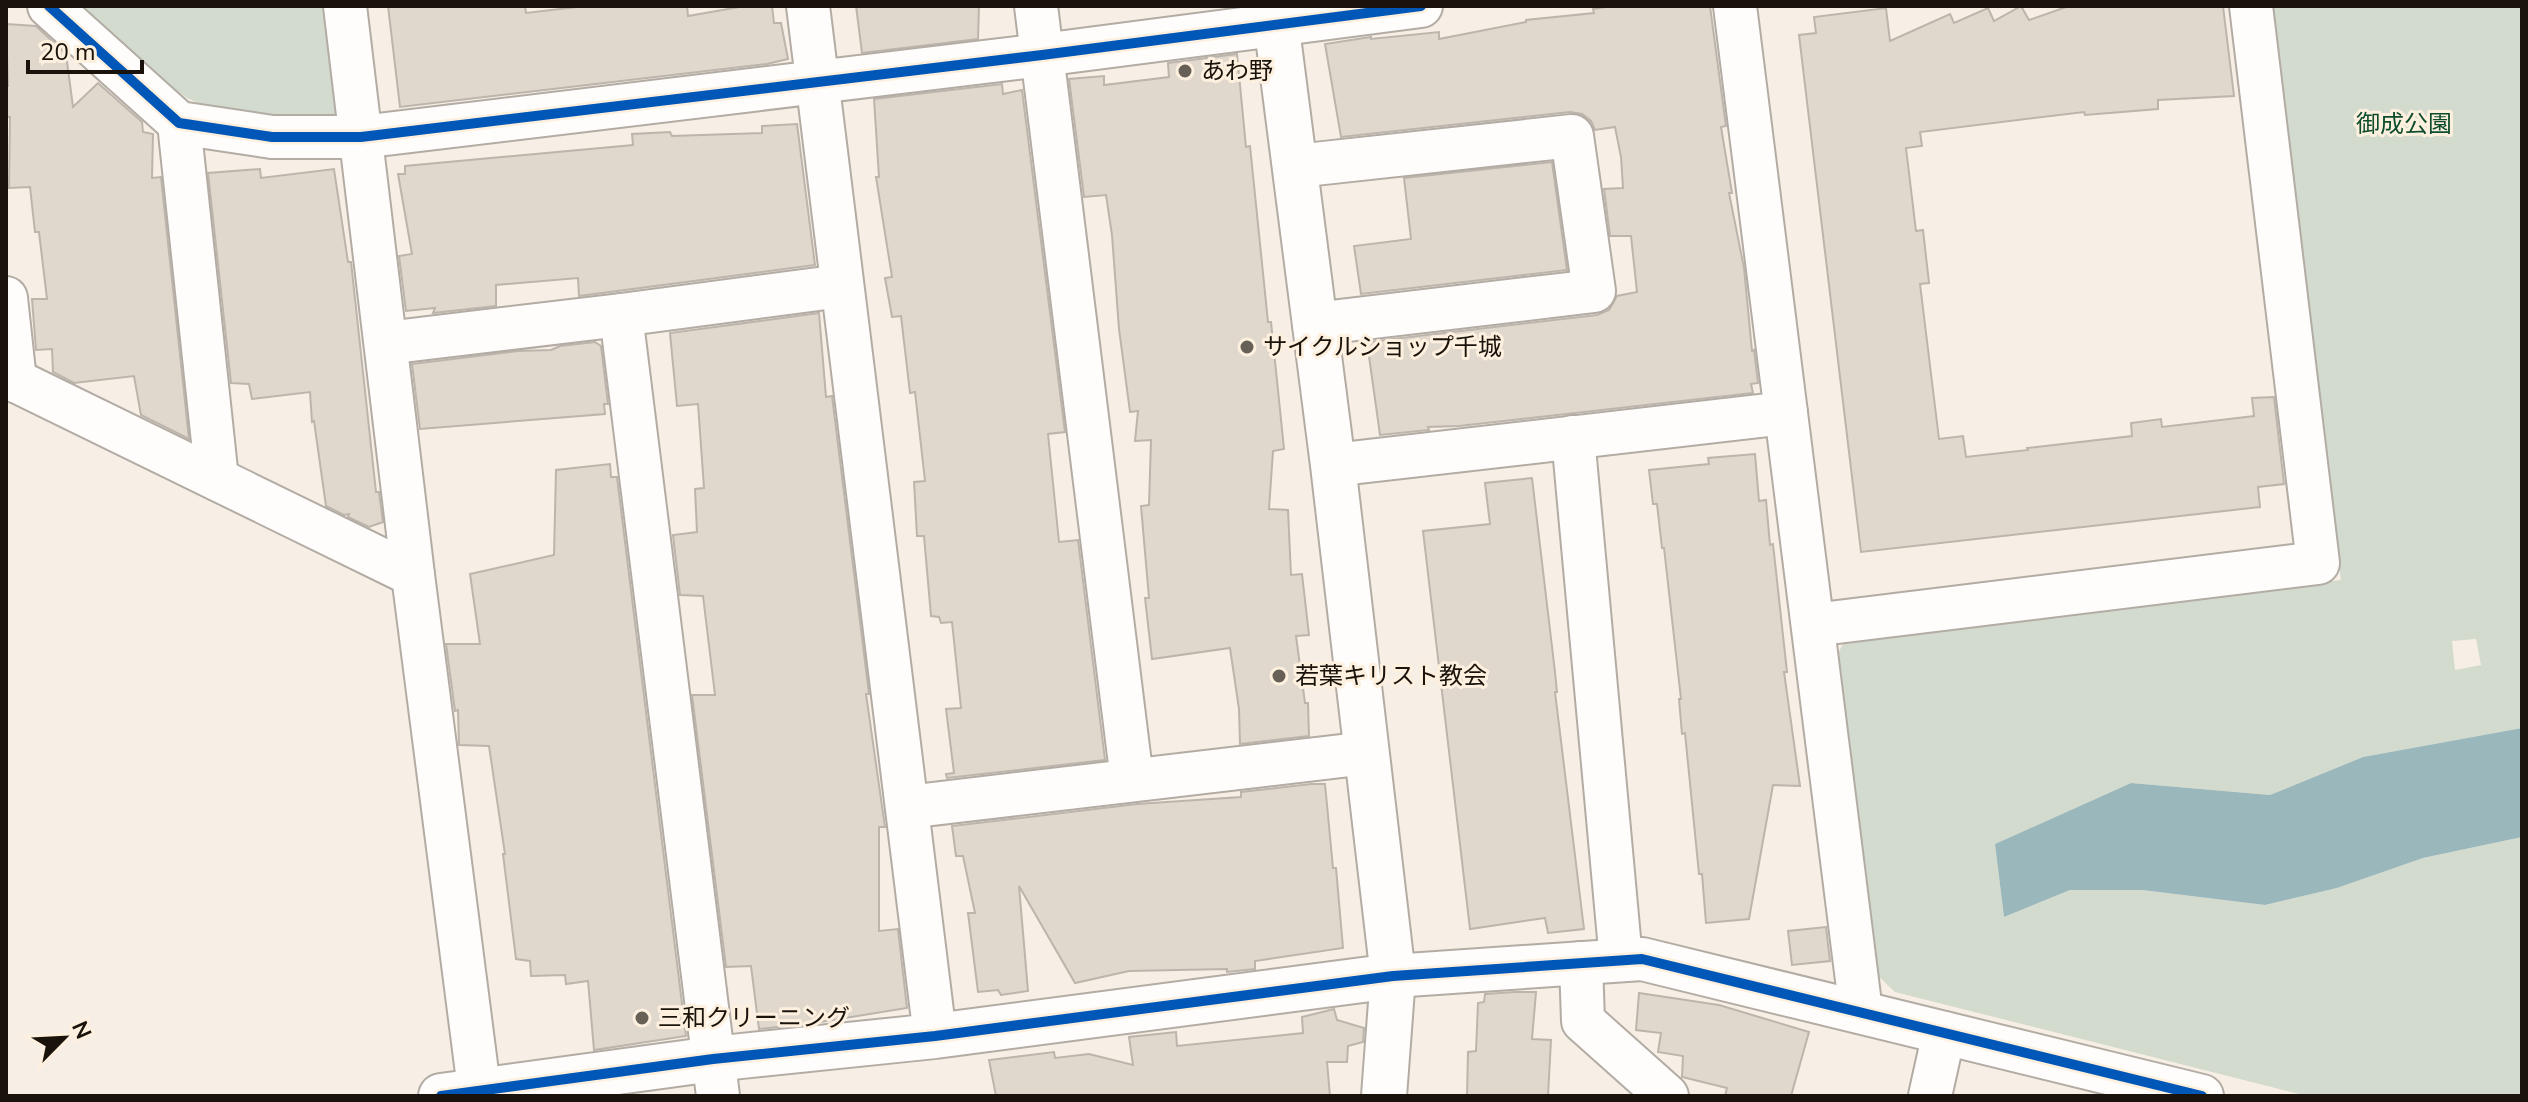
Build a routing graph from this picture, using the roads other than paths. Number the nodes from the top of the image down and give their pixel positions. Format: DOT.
graph roads {
  1 [pos="49,6"];
  2 [pos="345,6"];
  3 [pos="808,6"];
  4 [pos="1036,6"];
  5 [pos="1421,6"];
  6 [pos="1735,6"];
  7 [pos="2251,6"];
  8 [pos="1275,15"];
  9 [pos="1042,55"];
  10 [pos="817,82"];
  11 [pos="179,123"];
  12 [pos="361,137"];
  13 [pos="1296,166"];
  14 [pos="841,286"];
  15 [pos="6,298"];
  16 [pos="621,315"];
  17 [pos="1314,324"];
  18 [pos="386,343"];
  19 [pos="11,378"];
  20 [pos="1786,413"];
  21 [pos="1573,437"];
  22 [pos="1333,465"];
  23 [pos="217,479"];
  24 [pos="413,575"];
  25 [pos="1813,625"];
  26 [pos="1367,753"];
  27 [pos="1132,780"];
  28 [pos="907,807"];
  29 [pos="1601,961"];
  30 [pos="1393,976"];
  31 [pos="1861,1012"];
  32 [pos="1944,1033"];
  33 [pos="935,1036"];
  34 [pos="716,1077"];
  35 [pos="2134,1088"];
  36 [pos="467,1094"];
  37 [pos="1384,1096"];
  38 [pos="1667,1096"];
  39 [pos="1930,1096"];
  40 [pos="2202,1096"];
  1 -- 11 [label="street"];
  2 -- 12 [label="street"];
  3 -- 10 [label="street"];
  4 -- 9 [label="street"];
  5 -- 8 [label="street"];
  6 -- 20 [label="street"];
  7 -- 25 [label="street"];
  8 -- 9 [label="street"];
  8 -- 13 [label="street"];
  9 -- 10 [label="street"];
  9 -- 27 [label="street"];
  10 -- 12 [label="street"];
  10 -- 14 [label="street"];
  11 -- 12 [label="street"];
  11 -- 23 [label="street"];
  12 -- 18 [label="street"];
  13 -- 17 [label="street"];
  13 -- 17 [label="street"];
  14 -- 16 [label="street"];
  14 -- 28 [label="street"];
  15 -- 19 [label="street"];
  16 -- 18 [label="street"];
  16 -- 34 [label="street"];
  17 -- 22 [label="street"];
  18 -- 24 [label="street"];
  19 -- 23 [label="street"];
  20 -- 21 [label="street"];
  20 -- 25 [label="street"];
  21 -- 22 [label="street"];
  21 -- 29 [label="street"];
  22 -- 26 [label="street"];
  23 -- 24 [label="street"];
  24 -- 36 [label="street"];
  25 -- 31 [label="street"];
  26 -- 27 [label="street"];
  26 -- 30 [label="street"];
  27 -- 28 [label="street"];
  28 -- 33 [label="street"];
  29 -- 30 [label="street"];
  29 -- 31 [label="street"];
  29 -- 38 [label="street"];
  30 -- 33 [label="street"];
  30 -- 37 [label="street"];
  31 -- 32 [label="street"];
  32 -- 35 [label="street"];
  32 -- 39 [label="street"];
  33 -- 34 [label="street"];
  34 -- 36 [label="street"];
  35 -- 40 [label="street"];
}
